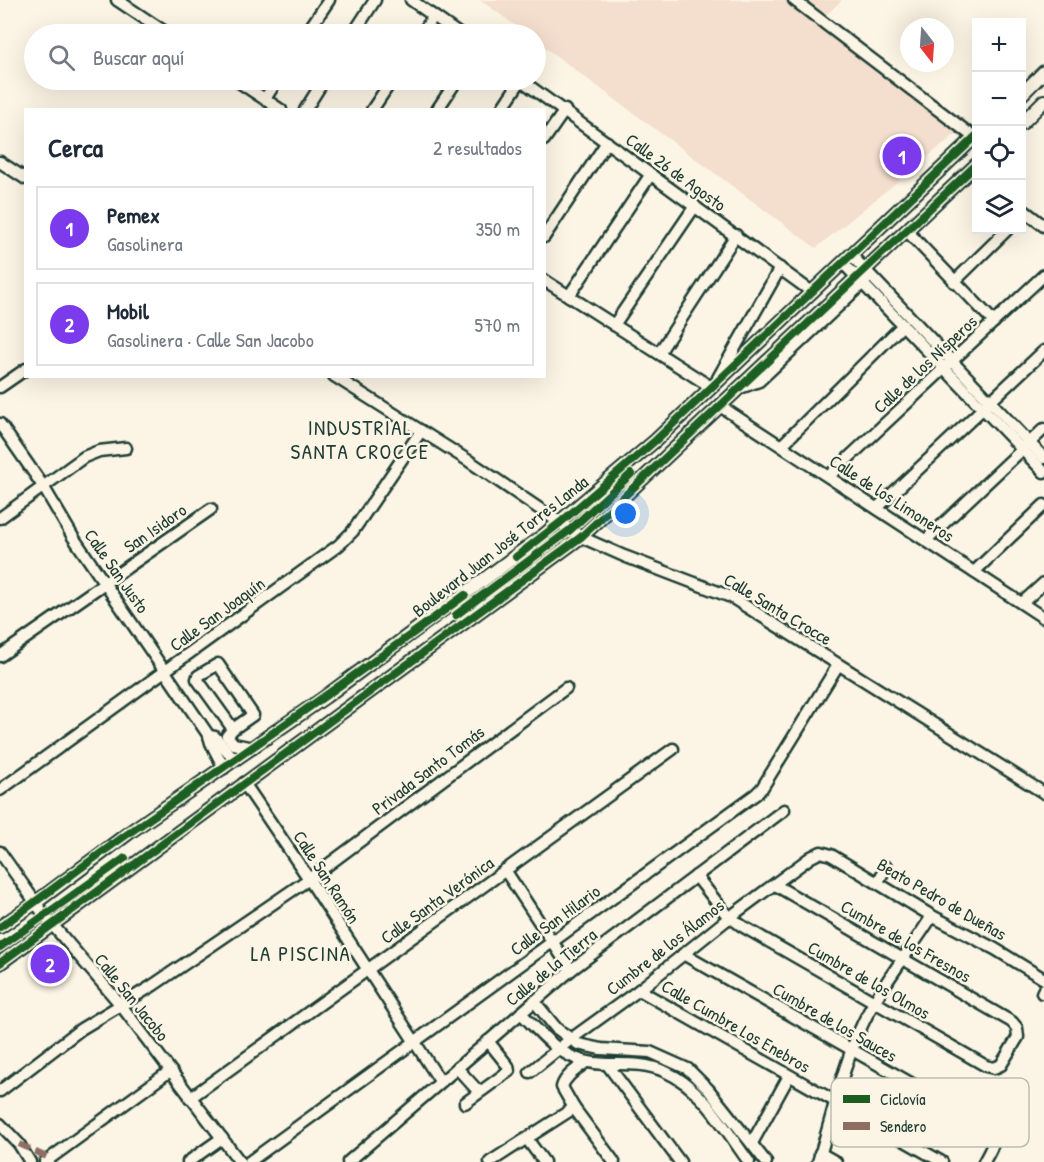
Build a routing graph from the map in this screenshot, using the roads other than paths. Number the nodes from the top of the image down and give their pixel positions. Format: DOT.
graph roads {
  1 [pos="117,0"];
  2 [pos="329,0"];
  3 [pos="375,0"];
  4 [pos="411,0"];
  5 [pos="794,0"];
  6 [pos="433,17"];
  7 [pos="153,24"];
  8 [pos="313,24"];
  9 [pos="359,24"];
  10 [pos="428,24"];
  11 [pos="444,24"];
  12 [pos="1044,72"];
  13 [pos="251,90"];
  14 [pos="271,90"];
  15 [pos="318,90"];
  16 [pos="385,90"];
  17 [pos="450,90"];
  18 [pos="514,90"];
  19 [pos="536,90"];
  20 [pos="1026,90"];
  21 [pos="265,99"];
  22 [pos="1044,101"];
  23 [pos="278,108"];
  24 [pos="306,108"];
  25 [pos="373,108"];
  26 [pos="438,108"];
  27 [pos="502,108"];
  28 [pos="565,110"];
  29 [pos="1026,119"];
  30 [pos="972,134"];
  31 [pos="546,137"];
  32 [pos="972,141"];
  33 [pos="607,142"];
  34 [pos="0,162"];
  35 [pos="972,173"];
  36 [pos="651,174"];
  37 [pos="24,178"];
  38 [pos="696,206"];
  39 [pos="1026,214"];
  40 [pos="1044,226"];
  41 [pos="907,231"];
  42 [pos="546,234"];
  43 [pos="1003,234"];
  44 [pos="736,236"];
  45 [pos="847,259"];
  46 [pos="780,268"];
  47 [pos="1044,275"];
  48 [pos="864,276"];
  49 [pos="546,281"];
  50 [pos="954,282"];
  51 [pos="812,292"];
  52 [pos="570,296"];
  53 [pos="994,322"];
  54 [pos="614,325"];
  55 [pos="903,325"];
  56 [pos="1044,351"];
  57 [pos="659,353"];
  58 [pos="948,365"];
  59 [pos="24,370"];
  60 [pos="337,378"];
  61 [pos="713,385"];
  62 [pos="0,387"];
  63 [pos="986,404"];
  64 [pos="720,406"];
  65 [pos="0,424"];
  66 [pos="1044,429"];
  67 [pos="421,431"];
  68 [pos="782,445"];
  69 [pos="1026,446"];
  70 [pos="126,448"];
  71 [pos="1044,458"];
  72 [pos="1044,472"];
  73 [pos="829,476"];
  74 [pos="43,486"];
  75 [pos="1044,506"];
  76 [pos="877,508"];
  77 [pos="211,509"];
  78 [pos="0,518"];
  79 [pos="561,522"];
  80 [pos="581,537"];
  81 [pos="926,540"];
  82 [pos="974,572"];
  83 [pos="104,583"];
  84 [pos="1044,583"];
  85 [pos="1022,603"];
  86 [pos="1044,618"];
  87 [pos="0,656"];
  88 [pos="838,665"];
  89 [pos="165,672"];
  90 [pos="566,688"];
  91 [pos="232,729"];
  92 [pos="209,736"];
  93 [pos="253,748"];
  94 [pos="673,749"];
  95 [pos="235,760"];
  96 [pos="224,768"];
  97 [pos="244,783"];
  98 [pos="0,790"];
  99 [pos="1044,793"];
  100 [pos="784,810"];
  101 [pos="0,852"];
  102 [pos="821,852"];
  103 [pos="886,867"];
  104 [pos="505,870"];
  105 [pos="696,876"];
  106 [pos="309,879"];
  107 [pos="878,882"];
  108 [pos="776,885"];
  109 [pos="35,903"];
  110 [pos="932,916"];
  111 [pos="730,917"];
  112 [pos="52,926"];
  113 [pos="0,927"];
  114 [pos="553,942"];
  115 [pos="683,954"];
  116 [pos="904,959"];
  117 [pos="0,963"];
  118 [pos="368,970"];
  119 [pos="571,970"];
  120 [pos="1044,979"];
  121 [pos="639,990"];
  122 [pos="534,1000"];
  123 [pos="874,1002"];
  124 [pos="120,1004"];
  125 [pos="521,1012"];
  126 [pos="571,1039"];
  127 [pos="415,1041"];
  128 [pos="488,1041"];
  129 [pos="557,1050"];
  130 [pos="851,1050"];
  131 [pos="586,1062"];
  132 [pos="607,1064"];
  133 [pos="457,1068"];
  134 [pos="994,1068"];
  135 [pos="170,1071"];
  136 [pos="530,1072"];
  137 [pos="789,1076"];
  138 [pos="842,1078"];
  139 [pos="901,1078"];
  140 [pos="440,1081"];
  141 [pos="0,1091"];
  142 [pos="479,1092"];
  143 [pos="190,1098"];
  144 [pos="831,1100"];
  145 [pos="465,1103"];
  146 [pos="574,1108"];
  147 [pos="831,1116"];
  148 [pos="0,1124"];
  149 [pos="222,1138"];
  150 [pos="527,1139"];
  151 [pos="752,1143"];
  152 [pos="915,1147"];
  153 [pos="991,1147"];
  154 [pos="819,1158"];
  155 [pos="30,1162"];
  156 [pos="45,1162"];
  157 [pos="188,1162"];
  158 [pos="240,1162"];
  159 [pos="249,1162"];
  160 [pos="348,1162"];
  161 [pos="490,1162"];
  162 [pos="544,1162"];
  163 [pos="614,1162"];
  164 [pos="680,1162"];
  165 [pos="748,1162"];
  166 [pos="766,1162"];
  167 [pos="836,1162"];
  168 [pos="942,1162"];
  169 [pos="984,1162"];
  1 -- 7 [label="street"];
  2 -- 8 [label="street"];
  3 -- 9 [label="street"];
  4 -- 6 [label="street"];
  5 -- 30 [label="street"];
  6 -- 10 [label="street"];
  6 -- 11 [label="street"];
  12 -- 20 [label="main road"];
  13 -- 21 [label="street"];
  14 -- 21 [label="street"];
  15 -- 24 [label="street"];
  16 -- 25 [label="street"];
  17 -- 26 [label="street"];
  18 -- 27 [label="street"];
  19 -- 28 [label="street, Calle 26 de Agosto"];
  21 -- 23 [label="street"];
  22 -- 29 [label="main road"];
  28 -- 31 [label="street"];
  28 -- 33 [label="street, Calle 26 de Agosto"];
  32 -- 45 [label="main road, Boulevard Juan José Torres Landa"];
  33 -- 36 [label="street, Calle 26 de Agosto"];
  33 -- 42 [label="street"];
  34 -- 37 [label="street"];
  35 -- 41 [label="main road, Boulevard Juan José Torres Landa"];
  36 -- 38 [label="street, Calle 26 de Agosto"];
  36 -- 52 [label="street"];
  38 -- 44 [label="street, Calle 26 de Agosto"];
  38 -- 54 [label="street"];
  39 -- 40 [label="street"];
  41 -- 48 [label="main road, Boulevard Juan José Torres Landa"];
  41 -- 50 [label="street"];
  43 -- 50 [label="street"];
  44 -- 46 [label="street, Calle 26 de Agosto"];
  44 -- 57 [label="street"];
  45 -- 48 [label="street"];
  45 -- 51 [label="main road, Boulevard Juan José Torres Landa"];
  46 -- 51 [label="street, Calle 26 de Agosto"];
  46 -- 61 [label="street"];
  47 -- 53 [label="street, Calle de los Nísperos"];
  48 -- 55 [label="street"];
  48 -- 58 [label="street"];
  48 -- 64 [label="main road, Boulevard Juan José Torres Landa"];
  49 -- 52 [label="street"];
  50 -- 53 [label="street"];
  51 -- 61 [label="main road, Boulevard Juan José Torres Landa"];
  52 -- 54 [label="street"];
  53 -- 58 [label="street, Calle de los Nísperos"];
  54 -- 57 [label="street"];
  55 -- 58 [label="street"];
  55 -- 68 [label="street"];
  56 -- 63 [label="street"];
  57 -- 61 [label="street"];
  58 -- 63 [label="street"];
  58 -- 73 [label="street, Calle de los Nísperos"];
  59 -- 62 [label="street"];
  60 -- 67 [label="street, Calle Santa Crocce"];
  61 -- 79 [label="main road, Boulevard Juan José Torres Landa"];
  63 -- 69 [label="street"];
  63 -- 76 [label="street"];
  64 -- 68 [label="street, Calle de los Limoneros"];
  64 -- 80 [label="main road, Boulevard Juan José Torres Landa"];
  65 -- 74 [label="street, Calle San Justo"];
  66 -- 69 [label="street"];
  67 -- 79 [label="street, Calle Santa Crocce"];
  67 -- 89 [label="street, Calle San Joaquín"];
  68 -- 73 [label="street, Calle de los Limoneros"];
  69 -- 71 [label="street"];
  69 -- 72 [label="street"];
  69 -- 81 [label="street"];
  70 -- 74 [label="street"];
  73 -- 76 [label="street, Calle de los Limoneros"];
  74 -- 78 [label="street"];
  74 -- 83 [label="street, Calle San Justo"];
  75 -- 82 [label="street"];
  76 -- 81 [label="street, Calle de los Limoneros"];
  77 -- 83 [label="street, San Isidoro"];
  79 -- 80 [label="street, Calle Santa Crocce"];
  79 -- 93 [label="main road, Boulevard Juan José Torres Landa"];
  80 -- 88 [label="street, Calle Santa Crocce"];
  80 -- 97 [label="main road, Boulevard Juan José Torres Landa"];
  81 -- 82 [label="street, Calle de los Limoneros"];
  82 -- 85 [label="street, Calle de los Limoneros"];
  83 -- 87 [label="street, San Isidoro"];
  83 -- 89 [label="street, Calle San Justo"];
  84 -- 85 [label="street"];
  85 -- 86 [label="street, Calle de los Limoneros"];
  88 -- 99 [label="street, Calle Santa Crocce"];
  88 -- 114 [label="street, Calle San Hilario"];
  89 -- 92 [label="street, Calle San Justo"];
  89 -- 98 [label="street, Calle San Joaquín"];
  90 -- 106 [label="street, Privada Santo Tomás"];
  91 -- 91 [label="street"];
  91 -- 93 [label="street"];
  92 -- 95 [label="street, Calle San Justo"];
  92 -- 96 [label="street, Calle San Justo"];
  93 -- 95 [label="main road, Boulevard Juan José Torres Landa"];
  94 -- 104 [label="street, Calle Santa Verónica"];
  95 -- 96 [label="main road, Boulevard Juan José Torres Landa"];
  96 -- 109 [label="main road, Boulevard Juan José Torres Landa"];
  97 -- 106 [label="street, Calle San Ramón"];
  97 -- 112 [label="main road, Boulevard Juan José Torres Landa"];
  100 -- 105 [label="street, Calle de la Tierra"];
  101 -- 109 [label="street, Calle San Jacobo"];
  102 -- 107 [label="street, Beato Pedro de Dueñas"];
  102 -- 108 [label="street, Cumbre de los Álamos"];
  103 -- 107 [label="street"];
  104 -- 114 [label="street"];
  104 -- 118 [label="street, Calle Santa Verónica"];
  105 -- 111 [label="street, Cumbre de los Olmos"];
  105 -- 119 [label="street, Calle de la Tierra"];
  106 -- 118 [label="street, Calle San Ramón"];
  106 -- 124 [label="street, Privada Santo Tomás"];
  107 -- 110 [label="street, Beato Pedro de Dueñas"];
  108 -- 111 [label="street, Cumbre de los Álamos"];
  108 -- 116 [label="street, Cumbre de los Fresnos"];
  109 -- 112 [label="street, Calle San Jacobo"];
  109 -- 113 [label="main road, Boulevard Juan José Torres Landa"];
  110 -- 116 [label="street"];
  110 -- 120 [label="street, Beato Pedro de Dueñas"];
  111 -- 115 [label="street, Cumbre de los Álamos"];
  111 -- 123 [label="street, Cumbre de los Olmos"];
  112 -- 117 [label="main road, Boulevard Juan José Torres Landa"];
  112 -- 124 [label="street, Calle San Jacobo"];
  114 -- 119 [label="street"];
  114 -- 127 [label="street, Calle San Hilario"];
  115 -- 121 [label="street, Cumbre de los Álamos"];
  115 -- 130 [label="street, Cumbre de los Sauces"];
  116 -- 123 [label="street"];
  116 -- 134 [label="street, Cumbre de los Fresnos"];
  118 -- 127 [label="street, Calle San Ramón"];
  118 -- 143 [label="street, Calle Santa Verónica"];
  119 -- 122 [label="street, Calle de la Tierra"];
  121 -- 126 [label="street, Cumbre de los Álamos"];
  121 -- 137 [label="street, Calle Cumbre Los Enebros"];
  122 -- 125 [label="street, Calle de la Tierra"];
  122 -- 126 [label="street"];
  123 -- 130 [label="street"];
  123 -- 134 [label="street, Cumbre de los Olmos"];
  124 -- 135 [label="street, Calle San Jacobo"];
  124 -- 141 [label="street, Privada Santo Tomás"];
  125 -- 128 [label="street, Calle de la Tierra"];
  125 -- 129 [label="street"];
  126 -- 129 [label="street, Cumbre de los Álamos"];
  126 -- 151 [label="street"];
  127 -- 140 [label="street, Calle San Ramón"];
  127 -- 159 [label="street, Calle San Hilario"];
  128 -- 133 [label="street, Calle de la Tierra"];
  128 -- 142 [label="street"];
  129 -- 131 [label="street"];
  129 -- 136 [label="street, Cumbre de los Álamos"];
  130 -- 138 [label="street"];
  130 -- 139 [label="street, Cumbre de los Sauces"];
  131 -- 132 [label="street"];
  131 -- 146 [label="street"];
  132 -- 164 [label="street"];
  132 -- 165 [label="street"];
  133 -- 140 [label="street, Calle de la Tierra"];
  133 -- 142 [label="street"];
  135 -- 143 [label="street, Calle San Jacobo"];
  135 -- 156 [label="street"];
  137 -- 144 [label="street, Calle Cumbre Los Enebros"];
  137 -- 151 [label="street"];
  140 -- 160 [label="street, Calle de la Tierra"];
  142 -- 145 [label="street"];
  143 -- 149 [label="street, Calle San Jacobo"];
  146 -- 150 [label="street"];
  146 -- 163 [label="street"];
  147 -- 154 [label="street"];
  148 -- 155 [label="street"];
  149 -- 157 [label="street"];
  149 -- 158 [label="street, Calle San Jacobo"];
  150 -- 161 [label="street"];
  150 -- 162 [label="street"];
  151 -- 166 [label="street"];
  152 -- 168 [label="street, Calle Cumbre Los Enebros"];
  153 -- 169 [label="street, Cumbre de los Sauces"];
  154 -- 167 [label="street"];
}
